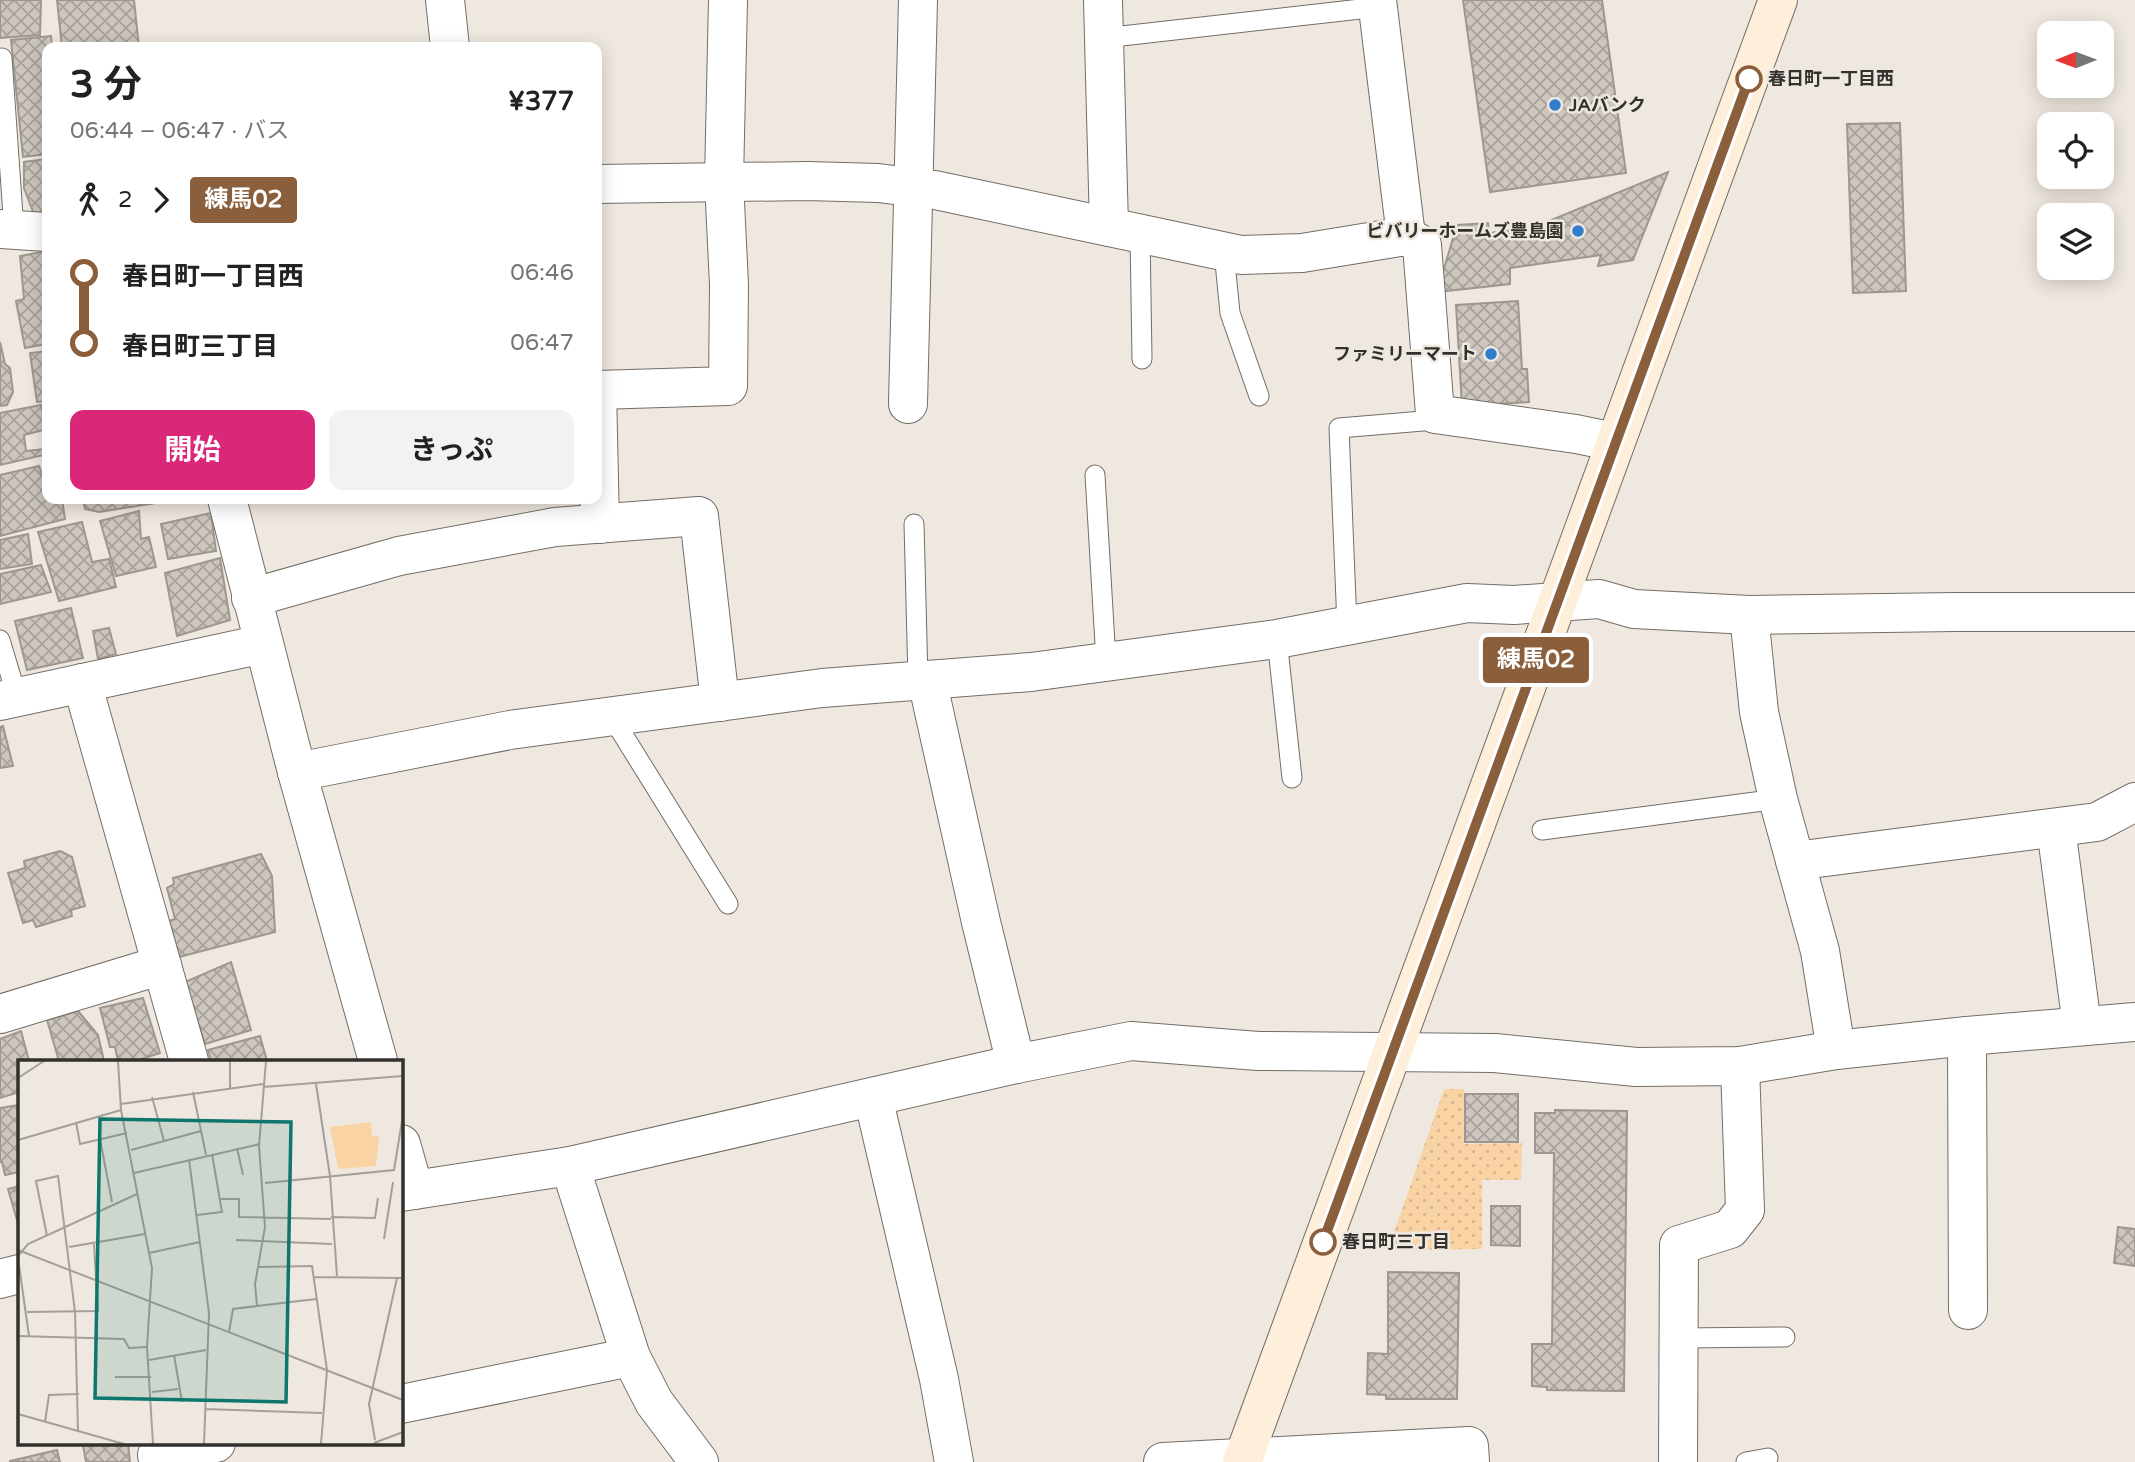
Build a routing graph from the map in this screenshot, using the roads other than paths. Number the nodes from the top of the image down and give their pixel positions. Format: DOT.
graph roads {
  1 [pos="445,0"];
  2 [pos="728,0"];
  3 [pos="918,0"];
  4 [pos="1103,0"];
  5 [pos="1778,0"];
  6 [pos="1377,3"];
  7 [pos="1104,38"];
  8 [pos="449,42"];
  9 [pos="2,58"];
  10 [pos="724,181"];
  11 [pos="602,184"];
  12 [pos="915,188"];
  13 [pos="1125,230"];
  14 [pos="21,231"];
  15 [pos="1406,236"];
  16 [pos="1224,252"];
  17 [pos="1142,359"];
  18 [pos="602,390"];
  19 [pos="1259,396"];
  20 [pos="908,404"];
  21 [pos="1435,414"];
  22 [pos="1615,442"];
  23 [pos="1096,475"];
  24 [pos="228,504"];
  25 [pos="600,504"];
  26 [pos="600,524"];
  27 [pos="914,524"];
  28 [pos="251,598"];
  29 [pos="1557,603"];
  30 [pos="2135,612"];
  31 [pos="1749,615"];
  32 [pos="1347,626"];
  33 [pos="1277,639"];
  34 [pos="0,640"];
  35 [pos="263,644"];
  36 [pos="1106,661"];
  37 [pos="923,680"];
  38 [pos="82,683"];
  39 [pos="9,699"];
  40 [pos="720,702"];
  41 [pos="612,717"];
  42 [pos="297,772"];
  43 [pos="1292,778"];
  44 [pos="1778,799"];
  45 [pos="2135,802"];
  46 [pos="2056,828"];
  47 [pos="1542,830"];
  48 [pos="1795,861"];
  49 [pos="728,904"];
  50 [pos="162,965"];
  51 [pos="0,1014"];
  52 [pos="2135,1022"];
  53 [pos="2082,1026"];
  54 [pos="1967,1036"];
  55 [pos="1836,1050"];
  56 [pos="1391,1054"];
  57 [pos="189,1060"];
  58 [pos="378,1060"];
  59 [pos="1016,1064"];
  60 [pos="1740,1066"];
  61 [pos="873,1097"];
  62 [pos="402,1152"];
  63 [pos="570,1166"];
  64 [pos="407,1191"];
  65 [pos="18,1274"];
  66 [pos="0,1279"];
  67 [pos="1968,1310"];
  68 [pos="1785,1337"];
  69 [pos="1680,1338"];
  70 [pos="631,1357"];
  71 [pos="402,1404"];
  72 [pos="210,1444"];
  73 [pos="156,1453"];
  74 [pos="1768,1458"];
  75 [pos="1243,1460"];
  76 [pos="699,1462"];
  77 [pos="954,1462"];
  78 [pos="1163,1462"];
  79 [pos="1469,1462"];
  80 [pos="1678,1462"];
  81 [pos="1746,1462"];
  1 -- 8 [label="street"];
  2 -- 10 [label="street"];
  3 -- 12 [label="street"];
  4 -- 7 [label="street"];
  5 -- 22 [label="main road"];
  6 -- 7 [label="lane"];
  6 -- 15 [label="street"];
  7 -- 13 [label="street"];
  9 -- 14 [label="lane"];
  10 -- 11 [label="street"];
  10 -- 12 [label="street"];
  10 -- 18 [label="street"];
  12 -- 13 [label="street"];
  12 -- 20 [label="street"];
  13 -- 16 [label="street"];
  13 -- 17 [label="lane"];
  15 -- 16 [label="street"];
  15 -- 21 [label="street"];
  16 -- 19 [label="lane"];
  21 -- 22 [label="street"];
  21 -- 32 [label="lane"];
  22 -- 29 [label="main road"];
  23 -- 36 [label="lane"];
  24 -- 28 [label="street"];
  25 -- 26 [label="street"];
  26 -- 28 [label="street"];
  26 -- 40 [label="street"];
  27 -- 37 [label="lane"];
  28 -- 35 [label="street"];
  29 -- 31 [label="street"];
  29 -- 32 [label="street"];
  29 -- 56 [label="main road"];
  30 -- 31 [label="street"];
  31 -- 44 [label="street"];
  32 -- 33 [label="street"];
  33 -- 36 [label="street"];
  33 -- 43 [label="lane"];
  34 -- 39 [label="lane"];
  35 -- 38 [label="street"];
  35 -- 42 [label="street"];
  36 -- 37 [label="street"];
  37 -- 40 [label="street"];
  37 -- 59 [label="street"];
  38 -- 39 [label="street"];
  38 -- 50 [label="street"];
  40 -- 41 [label="street"];
  41 -- 42 [label="street"];
  41 -- 49 [label="lane"];
  42 -- 58 [label="street"];
  44 -- 47 [label="lane"];
  44 -- 48 [label="street"];
  45 -- 46 [label="street"];
  46 -- 48 [label="street"];
  46 -- 53 [label="street"];
  48 -- 55 [label="street"];
  50 -- 51 [label="street"];
  50 -- 57 [label="street"];
  52 -- 53 [label="street"];
  53 -- 54 [label="street"];
  54 -- 55 [label="street"];
  54 -- 67 [label="street"];
  55 -- 60 [label="street"];
  56 -- 59 [label="street"];
  56 -- 60 [label="street"];
  56 -- 75 [label="main road"];
  59 -- 61 [label="street"];
  60 -- 69 [label="street"];
  61 -- 63 [label="street"];
  61 -- 77 [label="street"];
  62 -- 64 [label="street"];
  63 -- 64 [label="street"];
  63 -- 70 [label="street"];
  65 -- 66 [label="street"];
  68 -- 69 [label="lane"];
  69 -- 80 [label="street"];
  70 -- 71 [label="street"];
  70 -- 76 [label="street"];
  72 -- 73 [label="street"];
  74 -- 81 [label="lane"];
  75 -- 78 [label="street"];
  75 -- 79 [label="street"];
}
